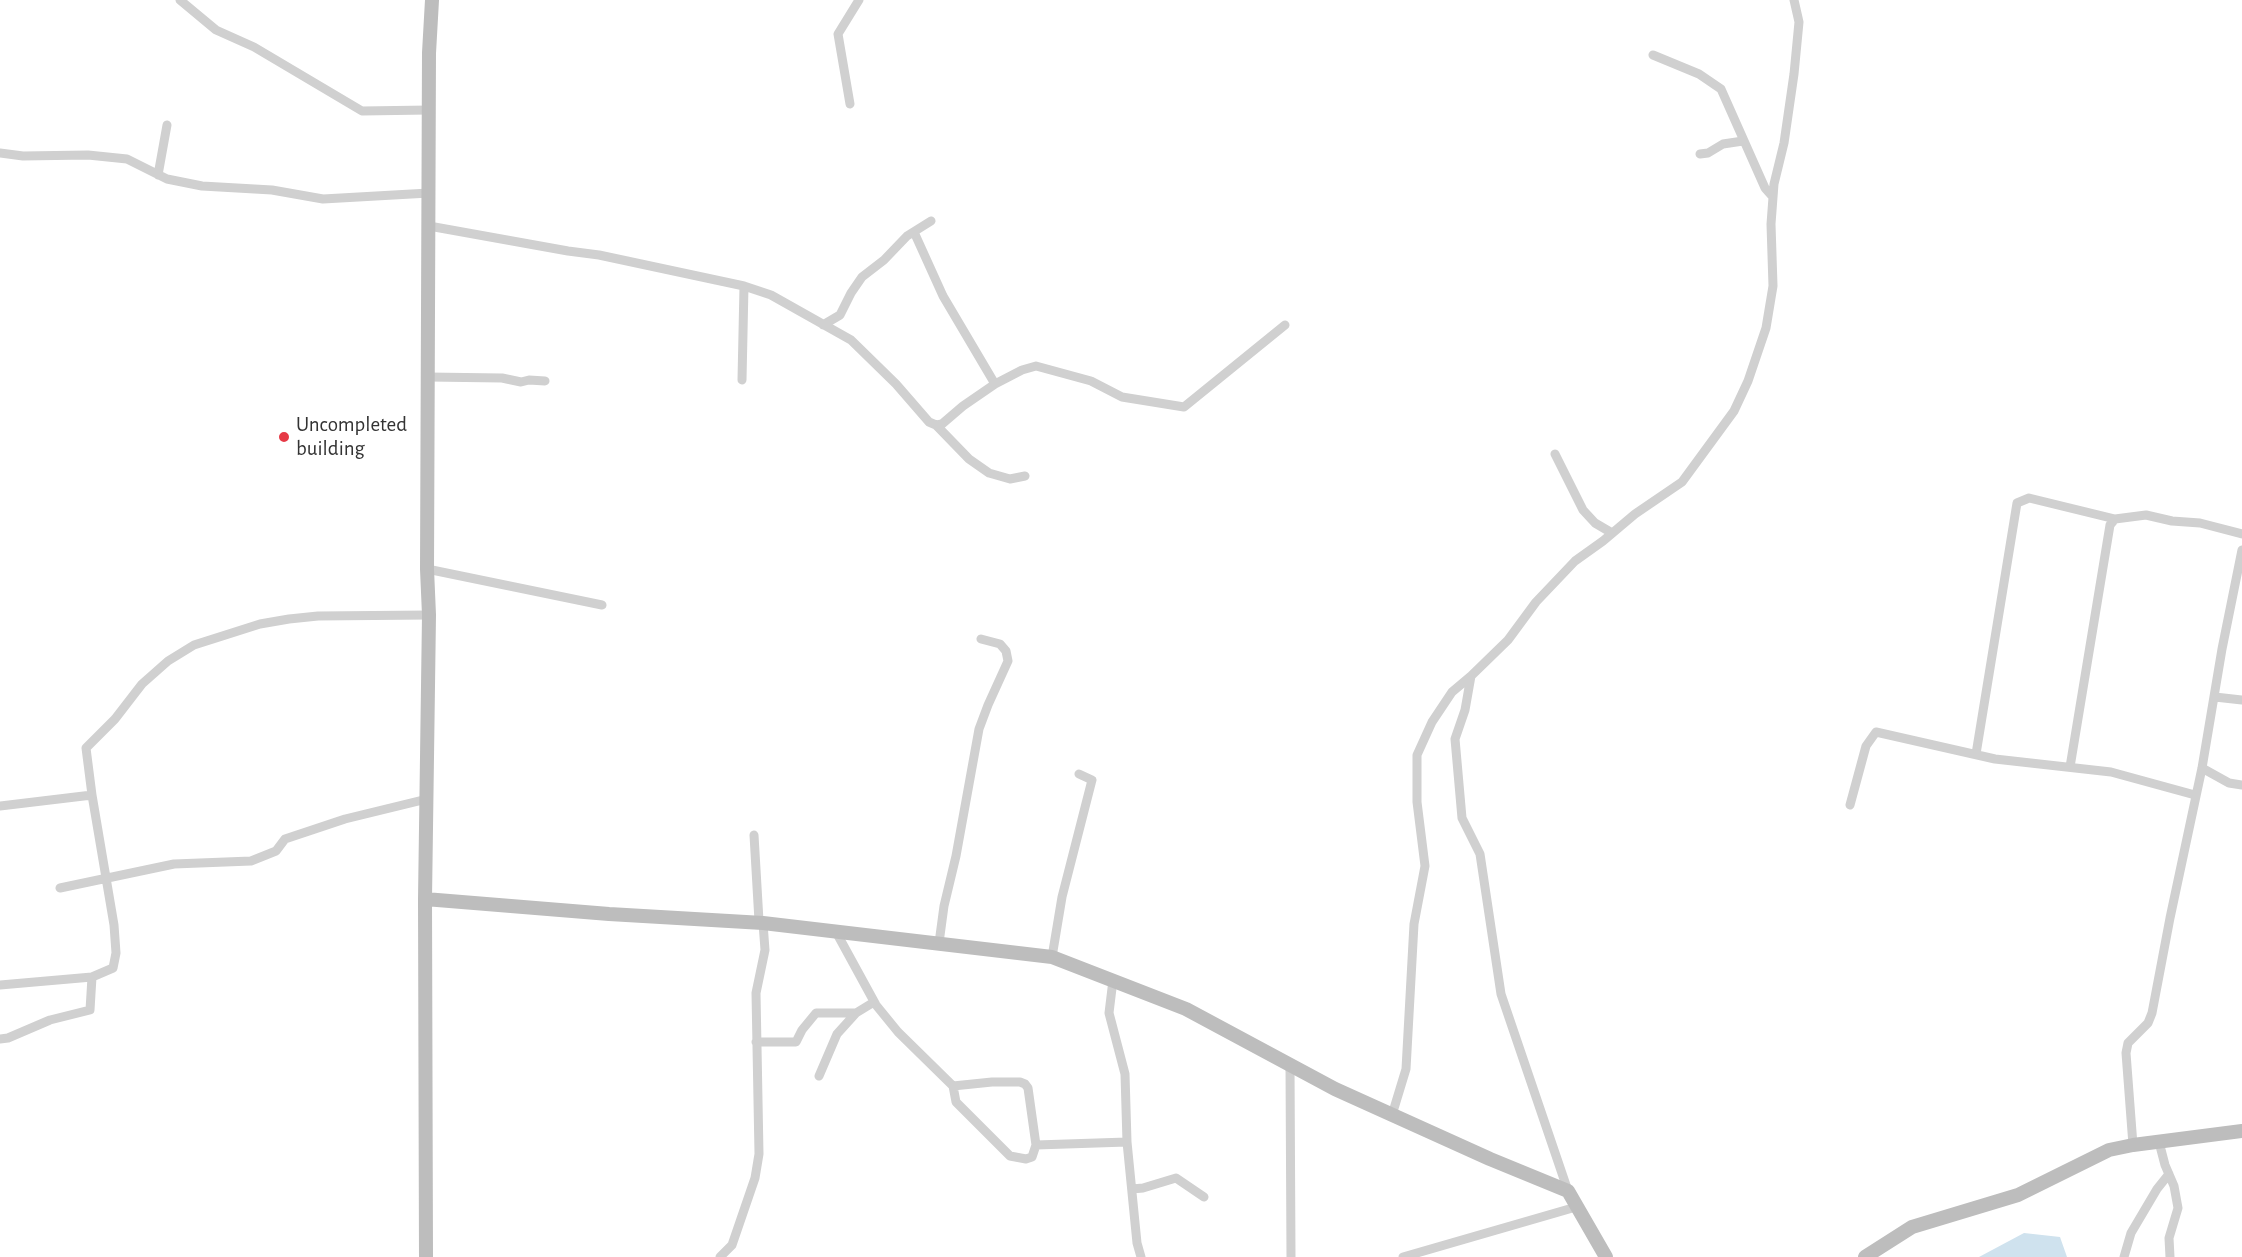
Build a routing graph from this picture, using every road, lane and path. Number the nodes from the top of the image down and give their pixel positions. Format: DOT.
graph roads {
  1 [pos="180,0"];
  2 [pos="432,0"];
  3 [pos="859,0"];
  4 [pos="1794,0"];
  5 [pos="1653,55"];
  6 [pos="850,104"];
  7 [pos="429,110"];
  8 [pos="167,126"];
  9 [pos="1743,141"];
  10 [pos="0,153"];
  11 [pos="1700,154"];
  12 [pos="158,175"];
  13 [pos="429,193"];
  14 [pos="1773,197"];
  15 [pos="931,221"];
  16 [pos="429,226"];
  17 [pos="914,232"];
  18 [pos="744,286"];
  19 [pos="823,325"];
  20 [pos="1285,325"];
  21 [pos="428,377"];
  22 [pos="742,380"];
  23 [pos="545,381"];
  24 [pos="995,384"];
  25 [pos="936,425"];
  26 [pos="1555,454"];
  27 [pos="1025,476"];
  28 [pos="2115,519"];
  29 [pos="1612,533"];
  30 [pos="2242,534"];
  31 [pos="2242,550"];
  32 [pos="427,569"];
  33 [pos="602,605"];
  34 [pos="429,615"];
  35 [pos="981,639"];
  36 [pos="1471,676"];
  37 [pos="2215,697"];
  38 [pos="2242,700"];
  39 [pos="1976,754"];
  40 [pos="2070,767"];
  41 [pos="2202,768"];
  42 [pos="1079,774"];
  43 [pos="2242,785"];
  44 [pos="92,795"];
  45 [pos="2195,795"];
  46 [pos="427,799"];
  47 [pos="1850,805"];
  48 [pos="0,806"];
  49 [pos="754,835"];
  50 [pos="106,877"];
  51 [pos="60,888"];
  52 [pos="425,899"];
  53 [pos="759,923"];
  54 [pos="836,930"];
  55 [pos="939,943"];
  56 [pos="1052,957"];
  57 [pos="92,977"];
  58 [pos="1113,980"];
  59 [pos="0,985"];
  60 [pos="874,1002"];
  61 [pos="856,1013"];
  62 [pos="0,1039"];
  63 [pos="756,1042"];
  64 [pos="1290,1065"];
  65 [pos="819,1076"];
  66 [pos="953,1086"];
  67 [pos="1392,1115"];
  68 [pos="2242,1131"];
  69 [pos="1127,1142"];
  70 [pos="2159,1142"];
  71 [pos="1036,1145"];
  72 [pos="2133,1145"];
  73 [pos="2169,1174"];
  74 [pos="1132,1189"];
  75 [pos="1568,1191"];
  76 [pos="1204,1197"];
  77 [pos="1576,1207"];
  78 [pos="426,1257"];
  79 [pos="720,1257"];
  80 [pos="1141,1257"];
  81 [pos="1291,1257"];
  82 [pos="1402,1257"];
  83 [pos="1606,1257"];
  84 [pos="1865,1257"];
  85 [pos="2124,1257"];
  86 [pos="2170,1257"];
  1 -- 7 [label="street"];
  2 -- 7 [label="street"];
  3 -- 6 [label="street"];
  4 -- 14 [label="street"];
  5 -- 9 [label="street"];
  7 -- 13 [label="street"];
  8 -- 12 [label="street"];
  9 -- 11 [label="street"];
  9 -- 14 [label="street"];
  10 -- 12 [label="street"];
  12 -- 13 [label="street"];
  13 -- 16 [label="street"];
  14 -- 29 [label="street"];
  15 -- 17 [label="street"];
  16 -- 18 [label="street"];
  16 -- 21 [label="street"];
  17 -- 19 [label="street"];
  17 -- 24 [label="street"];
  18 -- 19 [label="street"];
  18 -- 22 [label="street"];
  19 -- 25 [label="street"];
  20 -- 24 [label="street"];
  21 -- 23 [label="street"];
  21 -- 32 [label="street"];
  24 -- 25 [label="street"];
  25 -- 27 [label="street"];
  26 -- 29 [label="street"];
  28 -- 30 [label="street"];
  28 -- 39 [label="street"];
  28 -- 40 [label="street"];
  29 -- 36 [label="street"];
  31 -- 37 [label="street"];
  32 -- 33 [label="street"];
  32 -- 34 [label="street"];
  34 -- 44 [label="street"];
  34 -- 46 [label="street"];
  35 -- 55 [label="street"];
  36 -- 67 [label="street"];
  36 -- 75 [label="street"];
  37 -- 38 [label="street"];
  37 -- 41 [label="street"];
  39 -- 40 [label="street"];
  39 -- 47 [label="street"];
  40 -- 45 [label="street"];
  41 -- 43 [label="street"];
  41 -- 45 [label="street"];
  42 -- 56 [label="street"];
  44 -- 48 [label="street"];
  44 -- 50 [label="street"];
  45 -- 72 [label="street"];
  46 -- 50 [label="street"];
  46 -- 52 [label="street"];
  49 -- 53 [label="street"];
  50 -- 51 [label="street"];
  50 -- 57 [label="street"];
  52 -- 53 [label="street"];
  52 -- 78 [label="street"];
  53 -- 54 [label="street"];
  53 -- 63 [label="street"];
  54 -- 55 [label="street"];
  54 -- 60 [label="street"];
  55 -- 56 [label="street"];
  56 -- 58 [label="street"];
  57 -- 59 [label="street"];
  57 -- 62 [label="street"];
  58 -- 64 [label="street"];
  58 -- 69 [label="street"];
  60 -- 61 [label="street"];
  60 -- 66 [label="street"];
  61 -- 63 [label="street"];
  61 -- 65 [label="street"];
  63 -- 79 [label="street"];
  64 -- 67 [label="street"];
  64 -- 81 [label="street"];
  66 -- 71 [label="street"];
  66 -- 71 [label="street"];
  67 -- 75 [label="street"];
  68 -- 70 [label="street"];
  69 -- 71 [label="street"];
  69 -- 74 [label="street"];
  70 -- 72 [label="street"];
  70 -- 73 [label="street"];
  72 -- 84 [label="street"];
  73 -- 85 [label="street"];
  73 -- 86 [label="street"];
  74 -- 76 [label="street"];
  74 -- 80 [label="street"];
  75 -- 77 [label="street"];
  77 -- 82 [label="street"];
  77 -- 83 [label="street"];
}
